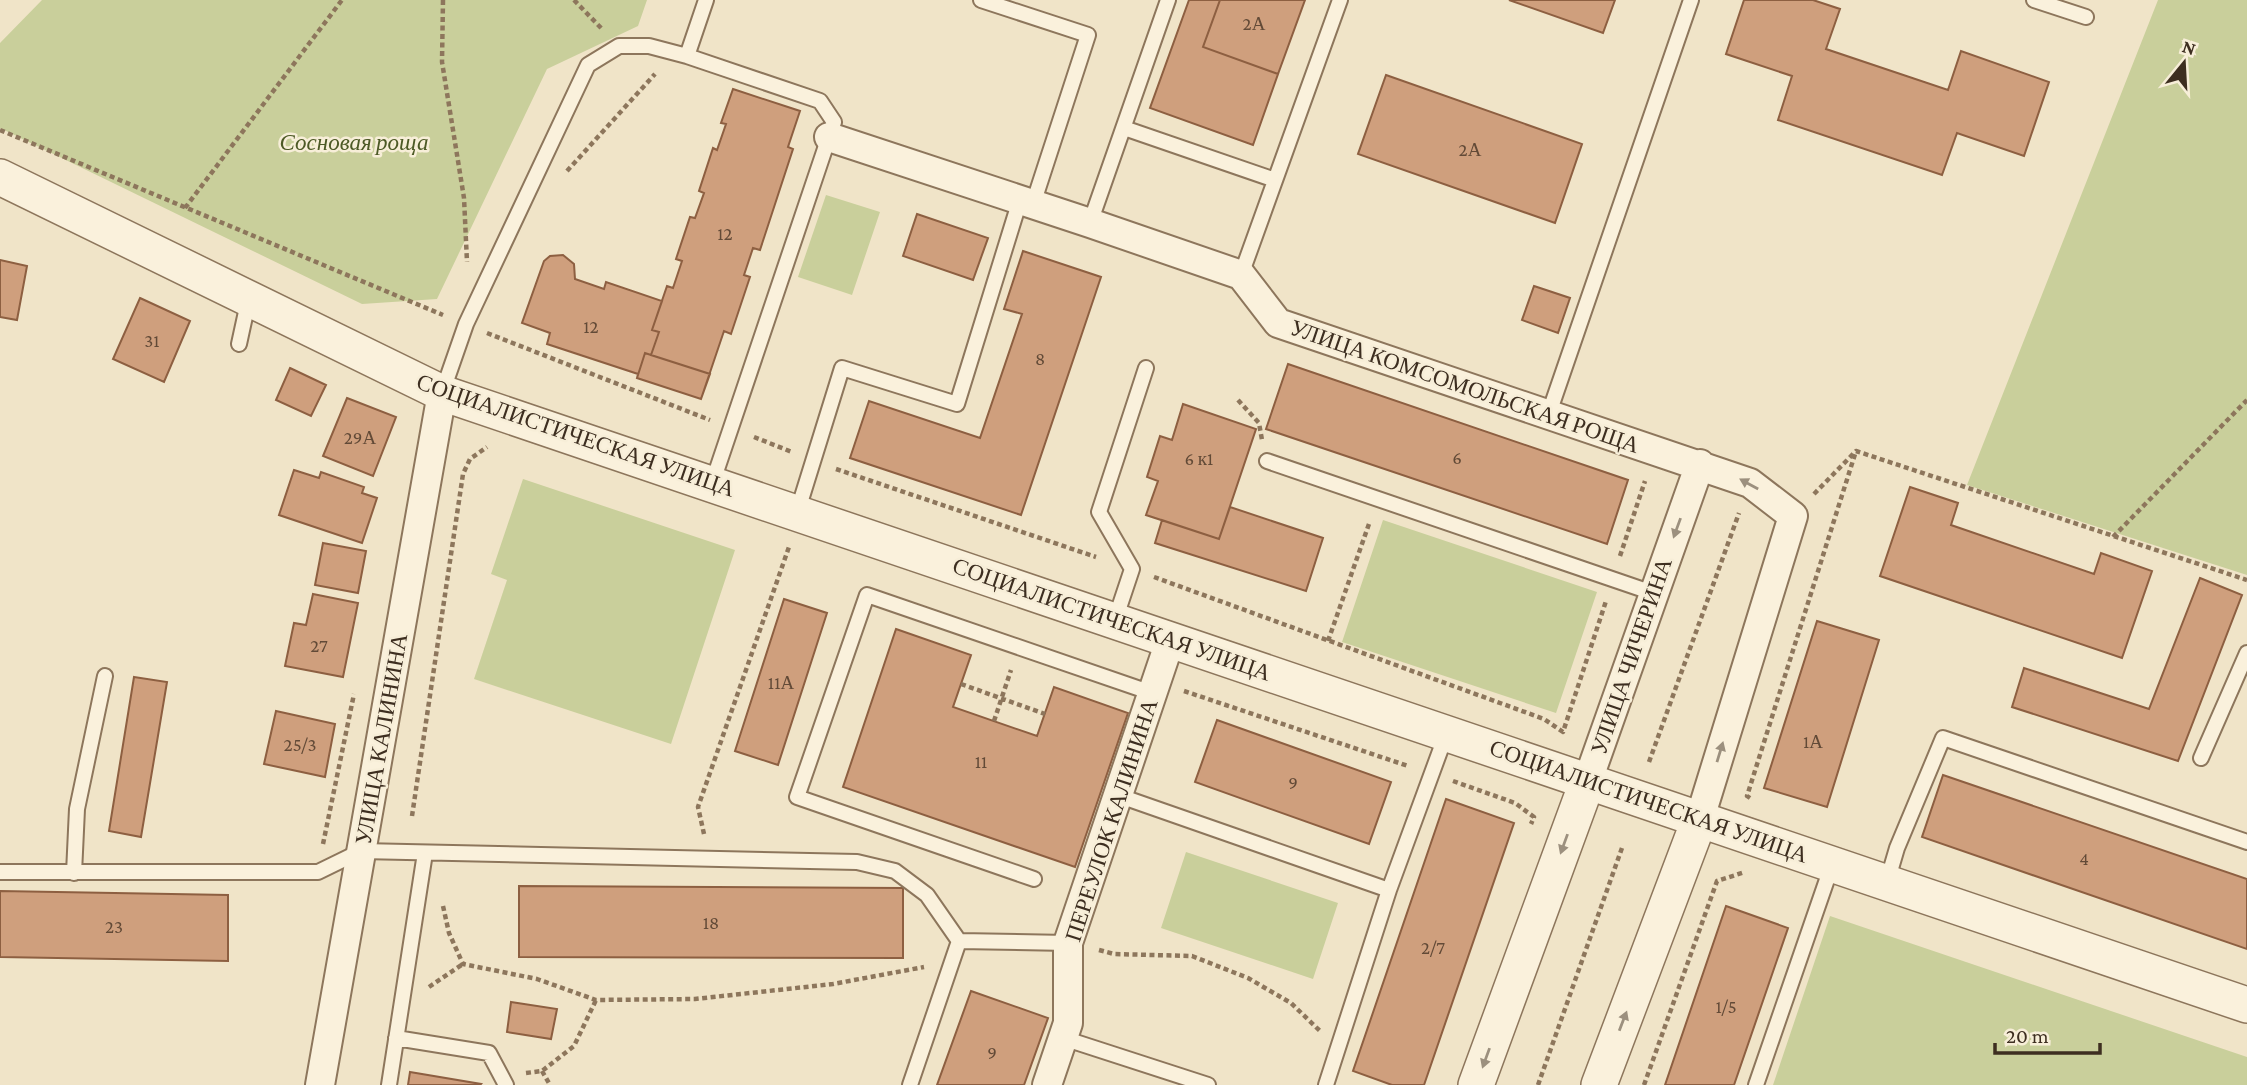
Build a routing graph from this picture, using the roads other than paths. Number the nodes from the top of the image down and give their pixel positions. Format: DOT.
graph roads {
  1 [pos="706,0"];
  2 [pos="981,0"];
  3 [pos="1168,0"];
  4 [pos="1340,0"];
  5 [pos="1691,0"];
  6 [pos="2034,0"];
  7 [pos="2086,17"];
  8 [pos="680,55"];
  9 [pos="1124,128"];
  10 [pos="829,137"];
  11 [pos="0,177"];
  12 [pos="1275,180"];
  13 [pos="1026,202"];
  14 [pos="1090,223"];
  15 [pos="1241,275"];
  16 [pos="249,298"];
  17 [pos="239,344"];
  18 [pos="1146,368"];
  19 [pos="442,393"];
  20 [pos="1548,416"];
  21 [pos="1267,461"];
  22 [pos="1700,464"];
  23 [pos="712,484"];
  24 [pos="795,526"];
  25 [pos="1653,593"];
  26 [pos="1115,620"];
  27 [pos="1171,638"];
  28 [pos="2247,653"];
  29 [pos="105,676"];
  30 [pos="1152,693"];
  31 [pos="1447,732"];
  32 [pos="2201,758"];
  33 [pos="1588,780"];
  34 [pos="1117,795"];
  35 [pos="1700,818"];
  36 [pos="2247,842"];
  37 [pos="361,851"];
  38 [pos="425,853"];
  39 [pos="1832,863"];
  40 [pos="0,872"];
  41 [pos="74,873"];
  42 [pos="1034,879"];
  43 [pos="1887,881"];
  44 [pos="1390,890"];
  45 [pos="959,941"];
  46 [pos="1068,943"];
  47 [pos="2247,1005"];
  48 [pos="396,1038"];
  49 [pos="1063,1038"];
  50 [pos="504,1080"];
  51 [pos="320,1085"];
  52 [pos="388,1085"];
  53 [pos="910,1085"];
  54 [pos="1047,1085"];
  55 [pos="1208,1085"];
  56 [pos="1326,1085"];
  57 [pos="1476,1085"];
  58 [pos="1599,1085"];
  59 [pos="1756,1085"];
  1 -- 8 [label="lane"];
  2 -- 13 [label="lane"];
  3 -- 9 [label="lane"];
  4 -- 12 [label="lane"];
  5 -- 20 [label="lane"];
  6 -- 7 [label="lane"];
  8 -- 10 [label="lane"];
  8 -- 19 [label="lane"];
  9 -- 12 [label="lane"];
  9 -- 14 [label="lane"];
  10 -- 13 [label="street"];
  10 -- 23 [label="lane"];
  11 -- 16 [label="street, СОЦИАЛИСТИЧЕСКАЯ УЛИЦА"];
  12 -- 15 [label="lane"];
  13 -- 14 [label="street"];
  13 -- 24 [label="lane"];
  14 -- 15 [label="street"];
  15 -- 20 [label="street, УЛИЦА КОМСОМОЛЬСКАЯ РОЩА"];
  16 -- 17 [label="lane"];
  16 -- 19 [label="street, СОЦИАЛИСТИЧЕСКАЯ УЛИЦА"];
  18 -- 26 [label="lane"];
  19 -- 23 [label="street, СОЦИАЛИСТИЧЕСКАЯ УЛИЦА"];
  19 -- 37 [label="street, УЛИЦА КАЛИНИНА"];
  20 -- 22 [label="street, УЛИЦА КОМСОМОЛЬСКАЯ РОЩА"];
  21 -- 25 [label="lane"];
  22 -- 25 [label="street, УЛИЦА ЧИЧЕРИНА, one-way"];
  35 -- 22 [label="street, УЛИЦА КОМСОМОЛЬСКАЯ РОЩА, one-way"];
  23 -- 24 [label="street, СОЦИАЛИСТИЧЕСКАЯ УЛИЦА"];
  24 -- 26 [label="street, СОЦИАЛИСТИЧЕСКАЯ УЛИЦА"];
  25 -- 33 [label="street, УЛИЦА ЧИЧЕРИНА"];
  26 -- 27 [label="street, СОЦИАЛИСТИЧЕСКАЯ УЛИЦА"];
  27 -- 30 [label="street, ПЕРЕУЛОК КАЛИНИНА"];
  27 -- 31 [label="street, СОЦИАЛИСТИЧЕСКАЯ УЛИЦА"];
  28 -- 32 [label="lane"];
  29 -- 41 [label="lane"];
  30 -- 34 [label="street, ПЕРЕУЛОК КАЛИНИНА"];
  30 -- 42 [label="lane"];
  31 -- 33 [label="street, СОЦИАЛИСТИЧЕСКАЯ УЛИЦА"];
  31 -- 44 [label="lane"];
  33 -- 35 [label="street, СОЦИАЛИСТИЧЕСКАЯ УЛИЦА"];
  33 -- 57 [label="street, УЛИЦА ЧИЧЕРИНА, one-way"];
  34 -- 44 [label="lane"];
  34 -- 46 [label="street, ПЕРЕУЛОК КАЛИНИНА"];
  35 -- 39 [label="street, СОЦИАЛИСТИЧЕСКАЯ УЛИЦА"];
  58 -- 35 [label="street, one-way"];
  36 -- 43 [label="lane"];
  37 -- 38 [label="lane"];
  37 -- 41 [label="lane"];
  37 -- 51 [label="street, УЛИЦА КАЛИНИНА"];
  38 -- 45 [label="lane"];
  38 -- 48 [label="lane"];
  39 -- 43 [label="street, СОЦИАЛИСТИЧЕСКАЯ УЛИЦА"];
  39 -- 59 [label="lane"];
  40 -- 41 [label="lane"];
  43 -- 47 [label="street, СОЦИАЛИСТИЧЕСКАЯ УЛИЦА"];
  44 -- 56 [label="lane"];
  45 -- 46 [label="lane"];
  45 -- 53 [label="lane"];
  46 -- 49 [label="street, ПЕРЕУЛОК КАЛИНИНА"];
  48 -- 50 [label="lane"];
  48 -- 52 [label="lane"];
  49 -- 54 [label="street, ПЕРЕУЛОК КАЛИНИНА"];
  49 -- 55 [label="lane"];
}
